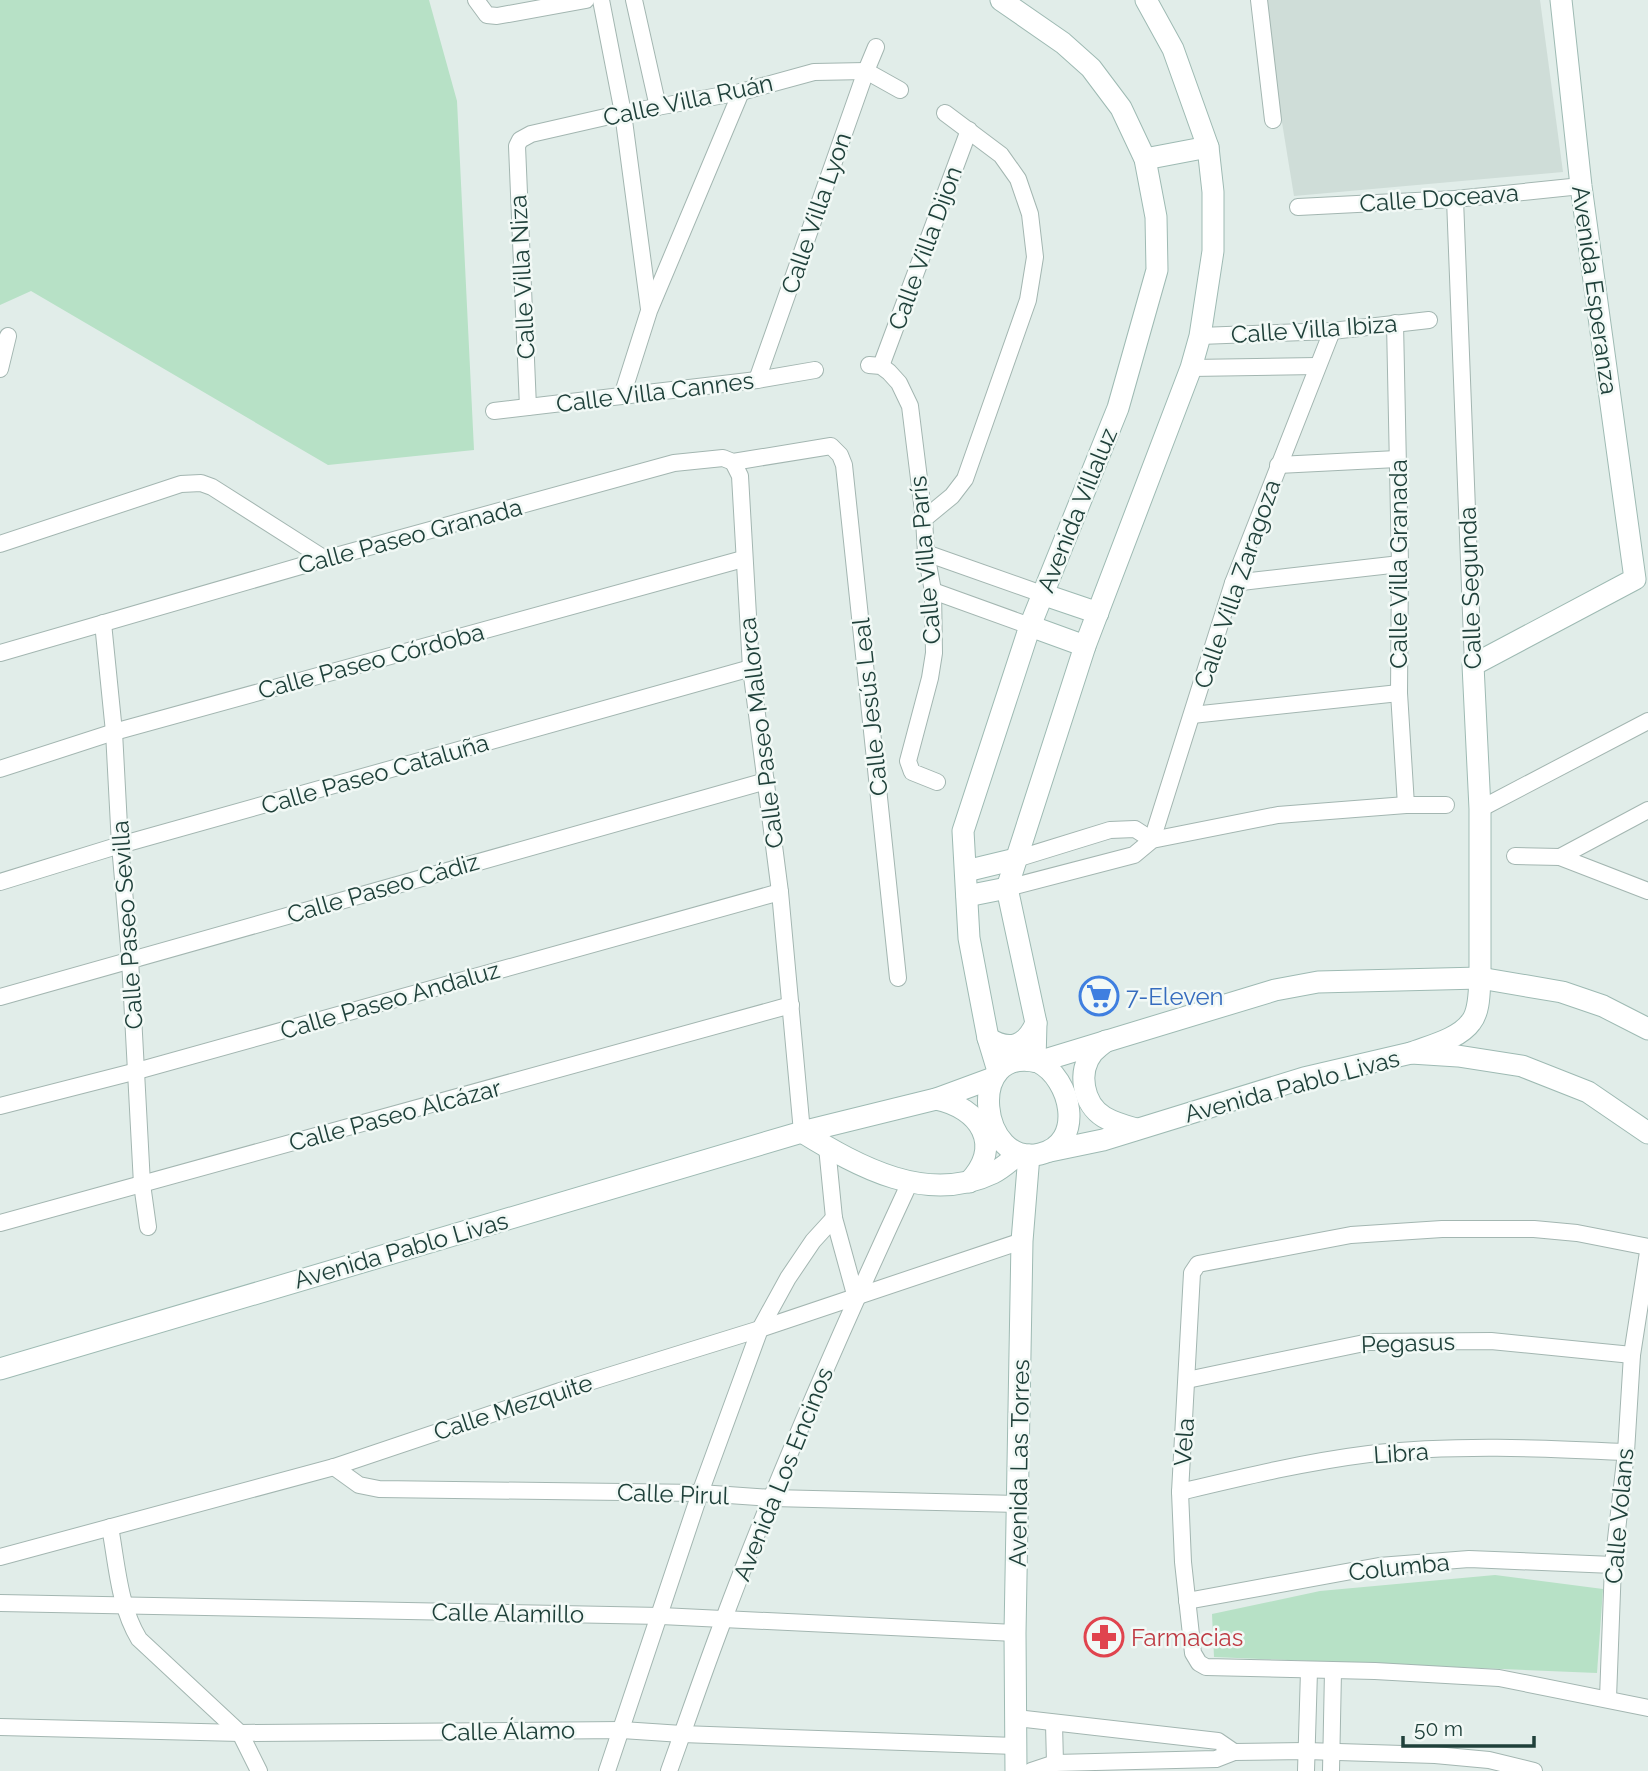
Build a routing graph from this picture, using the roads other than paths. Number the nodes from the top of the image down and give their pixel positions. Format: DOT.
graph roads {
  1 [pos="476,0"];
  2 [pos="586,0"];
  3 [pos="601,0"];
  4 [pos="634,0"];
  5 [pos="1001,0"];
  6 [pos="1146,0"];
  7 [pos="1259,0"];
  8 [pos="1561,0"];
  9 [pos="876,47"];
  10 [pos="866,71"];
  11 [pos="900,90"];
  12 [pos="741,92"];
  13 [pos="658,107"];
  14 [pos="624,113"];
  15 [pos="945,113"];
  16 [pos="1273,120"];
  17 [pos="969,130"];
  18 [pos="517,146"];
  19 [pos="1208,147"];
  20 [pos="1145,159"];
  21 [pos="1581,186"];
  22 [pos="1455,199"];
  23 [pos="1298,206"];
  24 [pos="649,312"];
  25 [pos="1429,320"];
  26 [pos="1395,323"];
  27 [pos="1332,331"];
  28 [pos="8,336"];
  29 [pos="1200,336"];
  30 [pos="875,365"];
  31 [pos="1317,366"];
  32 [pos="1191,368"];
  33 [pos="0,369"];
  34 [pos="815,370"];
  35 [pos="757,380"];
  36 [pos="622,396"];
  37 [pos="528,407"];
  38 [pos="494,411"];
  39 [pos="824,446"];
  40 [pos="1397,459"];
  41 [pos="733,462"];
  42 [pos="1278,466"];
  43 [pos="925,519"];
  44 [pos="0,544"];
  45 [pos="926,553"];
  46 [pos="325,559"];
  47 [pos="743,559"];
  48 [pos="1400,564"];
  49 [pos="1641,576"];
  50 [pos="1233,583"];
  51 [pos="933,591"];
  52 [pos="1042,594"];
  53 [pos="1098,613"];
  54 [pos="103,623"];
  55 [pos="1030,626"];
  56 [pos="1085,646"];
  57 [pos="0,653"];
  58 [pos="1473,665"];
  59 [pos="751,668"];
  60 [pos="1399,693"];
  61 [pos="1192,715"];
  62 [pos="1648,721"];
  63 [pos="114,732"];
  64 [pos="0,769"];
  65 [pos="766,781"];
  66 [pos="937,782"];
  67 [pos="1406,805"];
  68 [pos="1446,805"];
  69 [pos="1480,808"];
  70 [pos="1648,810"];
  71 [pos="1152,840"];
  72 [pos="120,845"];
  73 [pos="1515,856"];
  74 [pos="1560,857"];
  75 [pos="1016,859"];
  76 [pos="965,871"];
  77 [pos="0,882"];
  78 [pos="1007,888"];
  79 [pos="1648,891"];
  80 [pos="780,892"];
  81 [pos="967,896"];
  82 [pos="130,959"];
  83 [pos="898,978"];
  84 [pos="1480,978"];
  85 [pos="0,998"];
  86 [pos="791,1005"];
  87 [pos="1036,1023"];
  88 [pos="1648,1029"];
  89 [pos="988,1038"];
  90 [pos="1108,1040"];
  91 [pos="1411,1053"];
  92 [pos="1037,1061"];
  93 [pos="137,1071"];
  94 [pos="996,1074"];
  95 [pos="936,1099"];
  96 [pos="0,1106"];
  97 [pos="1136,1129"];
  98 [pos="802,1132"];
  99 [pos="1648,1133"];
  100 [pos="827,1147"];
  101 [pos="1032,1154"];
  102 [pos="910,1182"];
  103 [pos="970,1182"];
  104 [pos="142,1184"];
  105 [pos="834,1218"];
  106 [pos="0,1223"];
  107 [pos="148,1227"];
  108 [pos="1022,1241"];
  109 [pos="1648,1249"];
  110 [pos="856,1298"];
  111 [pos="760,1329"];
  112 [pos="1633,1355"];
  113 [pos="0,1369"];
  114 [pos="1187,1380"];
  115 [pos="1626,1452"];
  116 [pos="334,1467"];
  117 [pos="1181,1492"];
  118 [pos="701,1493"];
  119 [pos="772,1498"];
  120 [pos="1018,1504"];
  121 [pos="110,1527"];
  122 [pos="0,1557"];
  123 [pos="1613,1565"];
  124 [pos="1187,1601"];
  125 [pos="0,1603"];
  126 [pos="124,1606"];
  127 [pos="661,1616"];
  128 [pos="723,1620"];
  129 [pos="1015,1633"];
  130 [pos="1309,1671"];
  131 [pos="1333,1671"];
  132 [pos="1608,1698"];
  133 [pos="1648,1708"];
  134 [pos="1016,1718"];
  135 [pos="1054,1724"];
  136 [pos="0,1727"];
  137 [pos="622,1730"];
  138 [pos="1130,1732"];
  139 [pos="240,1733"];
  140 [pos="682,1734"];
  141 [pos="1015,1746"];
  142 [pos="1306,1751"];
  143 [pos="1234,1752"];
  144 [pos="1331,1753"];
  145 [pos="1129,1761"];
  146 [pos="1055,1763"];
  147 [pos="259,1771"];
  148 [pos="607,1771"];
  149 [pos="668,1771"];
  150 [pos="1016,1771"];
  151 [pos="1031,1771"];
  152 [pos="1306,1771"];
  153 [pos="1331,1771"];
  154 [pos="1534,1771"];
  1 -- 2 [label="street"];
  3 -- 14 [label="street"];
  4 -- 13 [label="street"];
  5 -- 20 [label="street, Avenida Villaluz"];
  6 -- 19 [label="street"];
  7 -- 16 [label="street"];
  8 -- 21 [label="street, Avenida Esperanza"];
  9 -- 10 [label="street, Calle Villa Lyon"];
  10 -- 11 [label="street"];
  10 -- 12 [label="street, Calle Villa Ruán"];
  10 -- 35 [label="street, Calle Villa Lyon"];
  12 -- 13 [label="street, Calle Villa Ruán"];
  12 -- 24 [label="street"];
  13 -- 14 [label="street, Calle Villa Ruán"];
  14 -- 18 [label="street, Calle Villa Ruán"];
  14 -- 24 [label="street"];
  15 -- 17 [label="street"];
  17 -- 30 [label="street, Calle Villa Dijon"];
  17 -- 43 [label="street"];
  18 -- 37 [label="street, Calle Villa Niza"];
  19 -- 20 [label="street"];
  19 -- 29 [label="street"];
  20 -- 52 [label="street, Avenida Villaluz"];
  21 -- 22 [label="street, Calle Doceava"];
  21 -- 49 [label="street, Avenida Esperanza"];
  22 -- 23 [label="street, Calle Doceava"];
  22 -- 58 [label="street, Calle Segunda"];
  24 -- 36 [label="street"];
  25 -- 26 [label="street, Calle Villa Ibiza"];
  26 -- 27 [label="street, Calle Villa Ibiza"];
  26 -- 40 [label="street, Calle Villa Granada"];
  27 -- 29 [label="street, Calle Villa Ibiza"];
  27 -- 31 [label="street, Calle Villa Zaragoza"];
  28 -- 33 [label="street"];
  29 -- 32 [label="street"];
  30 -- 43 [label="street, Calle Villa París"];
  31 -- 32 [label="street, Calle Villa Ibiza"];
  31 -- 42 [label="street, Calle Villa Zaragoza"];
  32 -- 53 [label="street"];
  34 -- 35 [label="street, Calle Villa Cannes"];
  35 -- 36 [label="street, Calle Villa Cannes"];
  36 -- 37 [label="street, Calle Villa Cannes"];
  37 -- 38 [label="street, Calle Villa Cannes"];
  39 -- 41 [label="street, Calle Paseo Granada"];
  39 -- 83 [label="street, Calle Jesús Leal"];
  40 -- 42 [label="street"];
  40 -- 48 [label="street, Calle Villa Granada"];
  41 -- 46 [label="street, Calle Paseo Granada"];
  41 -- 47 [label="street, Calle Paseo Mallorca"];
  42 -- 50 [label="street, Calle Villa Zaragoza"];
  43 -- 45 [label="street, Calle Villa París"];
  44 -- 46 [label="street"];
  45 -- 51 [label="street, Calle Villa París"];
  45 -- 52 [label="street"];
  46 -- 54 [label="street, Calle Paseo Granada"];
  47 -- 59 [label="street, Calle Paseo Mallorca"];
  47 -- 63 [label="street, Calle Paseo Córdoba"];
  48 -- 50 [label="street"];
  48 -- 60 [label="street, Calle Villa Granada"];
  49 -- 58 [label="street"];
  50 -- 61 [label="street, Calle Villa Zaragoza"];
  51 -- 55 [label="street"];
  51 -- 66 [label="street, Calle Villa París"];
  52 -- 53 [label="street"];
  52 -- 55 [label="street, Avenida Villaluz"];
  53 -- 56 [label="street"];
  54 -- 57 [label="street, Calle Paseo Granada"];
  54 -- 63 [label="street, Calle Paseo Sevilla"];
  55 -- 56 [label="street"];
  55 -- 76 [label="street, Avenida Villaluz"];
  56 -- 75 [label="street"];
  58 -- 69 [label="street, Calle Segunda"];
  59 -- 65 [label="street, Calle Paseo Mallorca"];
  59 -- 72 [label="street, Calle Paseo Cataluña"];
  60 -- 61 [label="street"];
  60 -- 67 [label="street, Calle Villa Granada"];
  61 -- 71 [label="street, Calle Villa Zaragoza"];
  62 -- 69 [label="street"];
  63 -- 64 [label="street, Calle Paseo Córdoba"];
  63 -- 72 [label="street, Calle Paseo Sevilla"];
  65 -- 80 [label="street, Calle Paseo Mallorca"];
  65 -- 82 [label="street, Calle Paseo Cádiz"];
  67 -- 68 [label="street"];
  67 -- 71 [label="street"];
  69 -- 84 [label="street, Calle Segunda"];
  70 -- 74 [label="street"];
  71 -- 75 [label="street"];
  71 -- 78 [label="street"];
  72 -- 77 [label="street, Calle Paseo Cataluña"];
  72 -- 82 [label="street, Calle Paseo Sevilla"];
  73 -- 74 [label="street"];
  74 -- 79 [label="street"];
  75 -- 76 [label="street"];
  75 -- 78 [label="street"];
  76 -- 81 [label="street, Avenida Villaluz"];
  78 -- 81 [label="street"];
  78 -- 87 [label="street"];
  80 -- 86 [label="street, Calle Paseo Mallorca"];
  80 -- 93 [label="street, Calle Paseo Andaluz"];
  81 -- 89 [label="street, Avenida Villaluz"];
  82 -- 85 [label="street, Calle Paseo Cádiz"];
  82 -- 93 [label="street, Calle Paseo Sevilla"];
  84 -- 88 [label="street"];
  84 -- 90 [label="street"];
  84 -- 91 [label="street, Calle Segunda"];
  86 -- 98 [label="street, Calle Paseo Mallorca"];
  86 -- 104 [label="street, Calle Paseo Alcázar"];
  87 -- 89 [label="street"];
  87 -- 92 [label="street"];
  89 -- 94 [label="street, Avenida Villaluz"];
  90 -- 92 [label="street"];
  90 -- 97 [label="street"];
  91 -- 97 [label="street, Avenida Pablo Livas"];
  91 -- 99 [label="street, Avenida Pablo Livas"];
  92 -- 94 [label="street"];
  92 -- 101 [label="street"];
  93 -- 96 [label="street, Calle Paseo Andaluz"];
  93 -- 104 [label="street, Calle Paseo Sevilla"];
  94 -- 95 [label="street, Avenida Pablo Livas"];
  94 -- 101 [label="street"];
  95 -- 98 [label="street, Avenida Pablo Livas"];
  95 -- 103 [label="street"];
  97 -- 101 [label="street, Avenida Pablo Livas"];
  98 -- 100 [label="street, Avenida Pablo Livas"];
  98 -- 113 [label="street, Avenida Pablo Livas"];
  100 -- 102 [label="street, Avenida Pablo Livas"];
  100 -- 105 [label="street"];
  101 -- 103 [label="street, Avenida Pablo Livas"];
  101 -- 108 [label="street, Avenida Las Torres"];
  102 -- 103 [label="street, Avenida Pablo Livas"];
  102 -- 110 [label="street, Avenida Los Encinos"];
  104 -- 106 [label="street, Calle Paseo Alcázar"];
  104 -- 107 [label="street, Calle Paseo Sevilla"];
  105 -- 110 [label="street"];
  105 -- 111 [label="street"];
  108 -- 110 [label="street, Calle Mezquite"];
  108 -- 120 [label="street, Avenida Las Torres"];
  109 -- 112 [label="street, Calle Volans"];
  109 -- 114 [label="street, Vela"];
  110 -- 111 [label="street, Calle Mezquite"];
  110 -- 119 [label="street, Avenida Los Encinos"];
  111 -- 116 [label="street, Calle Mezquite"];
  111 -- 118 [label="street"];
  112 -- 114 [label="street, Pegasus"];
  112 -- 115 [label="street, Calle Volans"];
  114 -- 117 [label="street, Vela"];
  115 -- 117 [label="street, Libra"];
  115 -- 123 [label="street, Calle Volans"];
  116 -- 118 [label="street, Calle Pirul"];
  116 -- 121 [label="street, Calle Mezquite"];
  117 -- 124 [label="street, Vela"];
  118 -- 119 [label="street, Calle Pirul"];
  118 -- 127 [label="street"];
  119 -- 120 [label="street, Calle Pirul"];
  119 -- 128 [label="street, Avenida Los Encinos"];
  120 -- 129 [label="street, Avenida Las Torres"];
  121 -- 122 [label="street, Calle Mezquite"];
  121 -- 126 [label="street"];
  123 -- 124 [label="street, Columba"];
  123 -- 132 [label="street, Calle Volans"];
  124 -- 130 [label="street, Vela"];
  125 -- 126 [label="street, Calle Alamillo"];
  126 -- 127 [label="street, Calle Alamillo"];
  126 -- 139 [label="street"];
  127 -- 128 [label="street, Calle Alamillo"];
  127 -- 137 [label="street"];
  128 -- 129 [label="street, Calle Alamillo"];
  128 -- 140 [label="street, Avenida Los Encinos"];
  129 -- 134 [label="street, Avenida Las Torres"];
  130 -- 131 [label="street, Vela"];
  130 -- 142 [label="street"];
  131 -- 132 [label="street, Vela"];
  131 -- 144 [label="street"];
  132 -- 133 [label="street, Vela"];
  134 -- 135 [label="street"];
  134 -- 141 [label="street, Avenida Las Torres"];
  135 -- 138 [label="street"];
  135 -- 146 [label="street"];
  136 -- 139 [label="street, Calle Álamo"];
  137 -- 139 [label="street, Calle Álamo"];
  137 -- 140 [label="street, Calle Álamo"];
  137 -- 148 [label="street"];
  138 -- 143 [label="street"];
  138 -- 145 [label="street"];
  139 -- 147 [label="street"];
  140 -- 141 [label="street, Calle Álamo"];
  140 -- 149 [label="street, Avenida Los Encinos"];
  141 -- 150 [label="street, Avenida Las Torres"];
  142 -- 143 [label="street"];
  142 -- 144 [label="street"];
  142 -- 152 [label="street"];
  143 -- 145 [label="street"];
  144 -- 153 [label="street"];
  144 -- 154 [label="street"];
  145 -- 146 [label="street"];
  146 -- 151 [label="street"];
}
